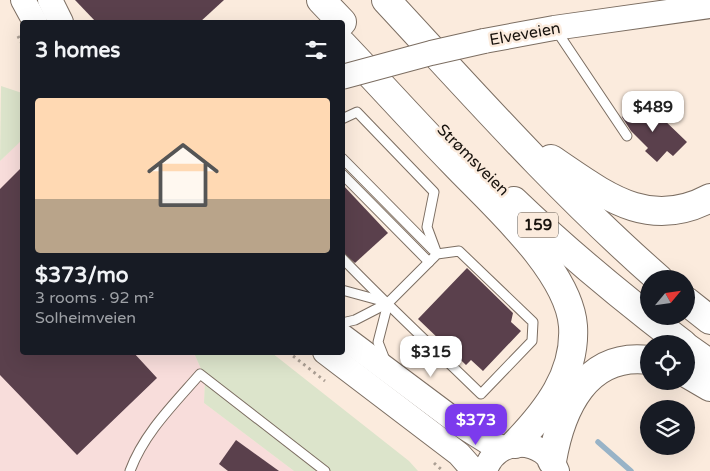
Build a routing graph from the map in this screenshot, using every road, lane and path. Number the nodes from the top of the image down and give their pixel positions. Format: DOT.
graph roads {
  1 [pos="24,0"];
  2 [pos="50,0"];
  3 [pos="310,0"];
  4 [pos="321,0"];
  5 [pos="386,0"];
  6 [pos="710,6"];
  7 [pos="34,20"];
  8 [pos="60,20"];
  9 [pos="325,20"];
  10 [pos="339,20"];
  11 [pos="345,26"];
  12 [pos="554,28"];
  13 [pos="345,47"];
  14 [pos="345,76"];
  15 [pos="345,118"];
  16 [pos="509,132"];
  17 [pos="627,136"];
  18 [pos="345,161"];
  19 [pos="345,177"];
  20 [pos="710,198"];
  21 [pos="437,254"];
  22 [pos="345,261"];
  23 [pos="429,262"];
  24 [pos="649,270"];
  25 [pos="345,291"];
  26 [pos="388,303"];
  27 [pos="695,308"];
  28 [pos="710,320"];
  29 [pos="345,322"];
  30 [pos="671,335"];
  31 [pos="345,338"];
  32 [pos="695,353"];
  33 [pos="328,355"];
  34 [pos="640,360"];
  35 [pos="710,364"];
  36 [pos="394,375"];
  37 [pos="695,378"];
  38 [pos="710,387"];
  39 [pos="509,446"];
  40 [pos="555,466"];
  41 [pos="130,471"];
  42 [pos="325,471"];
  43 [pos="474,471"];
  44 [pos="484,471"];
  1 -- 7 [label="main road"];
  2 -- 8 [label="main road"];
  3 -- 9 [label="highway"];
  4 -- 10 [label="highway, Strømsveien / 159"];
  5 -- 16 [label="highway, 159"];
  6 -- 12 [label="main road, Elveveien"];
  11 -- 30 [label="highway, Strømsveien / 159"];
  12 -- 14 [label="main road, Elveveien, bridge"];
  12 -- 17 [label="lane"];
  13 -- 39 [label="highway"];
  15 -- 21 [label="lane"];
  16 -- 20 [label="highway"];
  16 -- 24 [label="highway, 159"];
  18 -- 21 [label="lane"];
  19 -- 23 [label="lane"];
  21 -- 23 [label="lane"];
  21 -- 26 [label="lane"];
  22 -- 26 [label="lane"];
  23 -- 26 [label="lane"];
  25 -- 26 [label="lane"];
  26 -- 29 [label="lane"];
  26 -- 36 [label="lane"];
  27 -- 28 [label="highway"];
  31 -- 36 [label="main road"];
  32 -- 35 [label="highway"];
  33 -- 43 [label="main road"];
  34 -- 40 [label="highway"];
  36 -- 39 [label="main road"];
  37 -- 38 [label="highway"];
  39 -- 40 [label="main road"];
  39 -- 44 [label="main road"];
  41 -- 42 [label="lane"];
}
